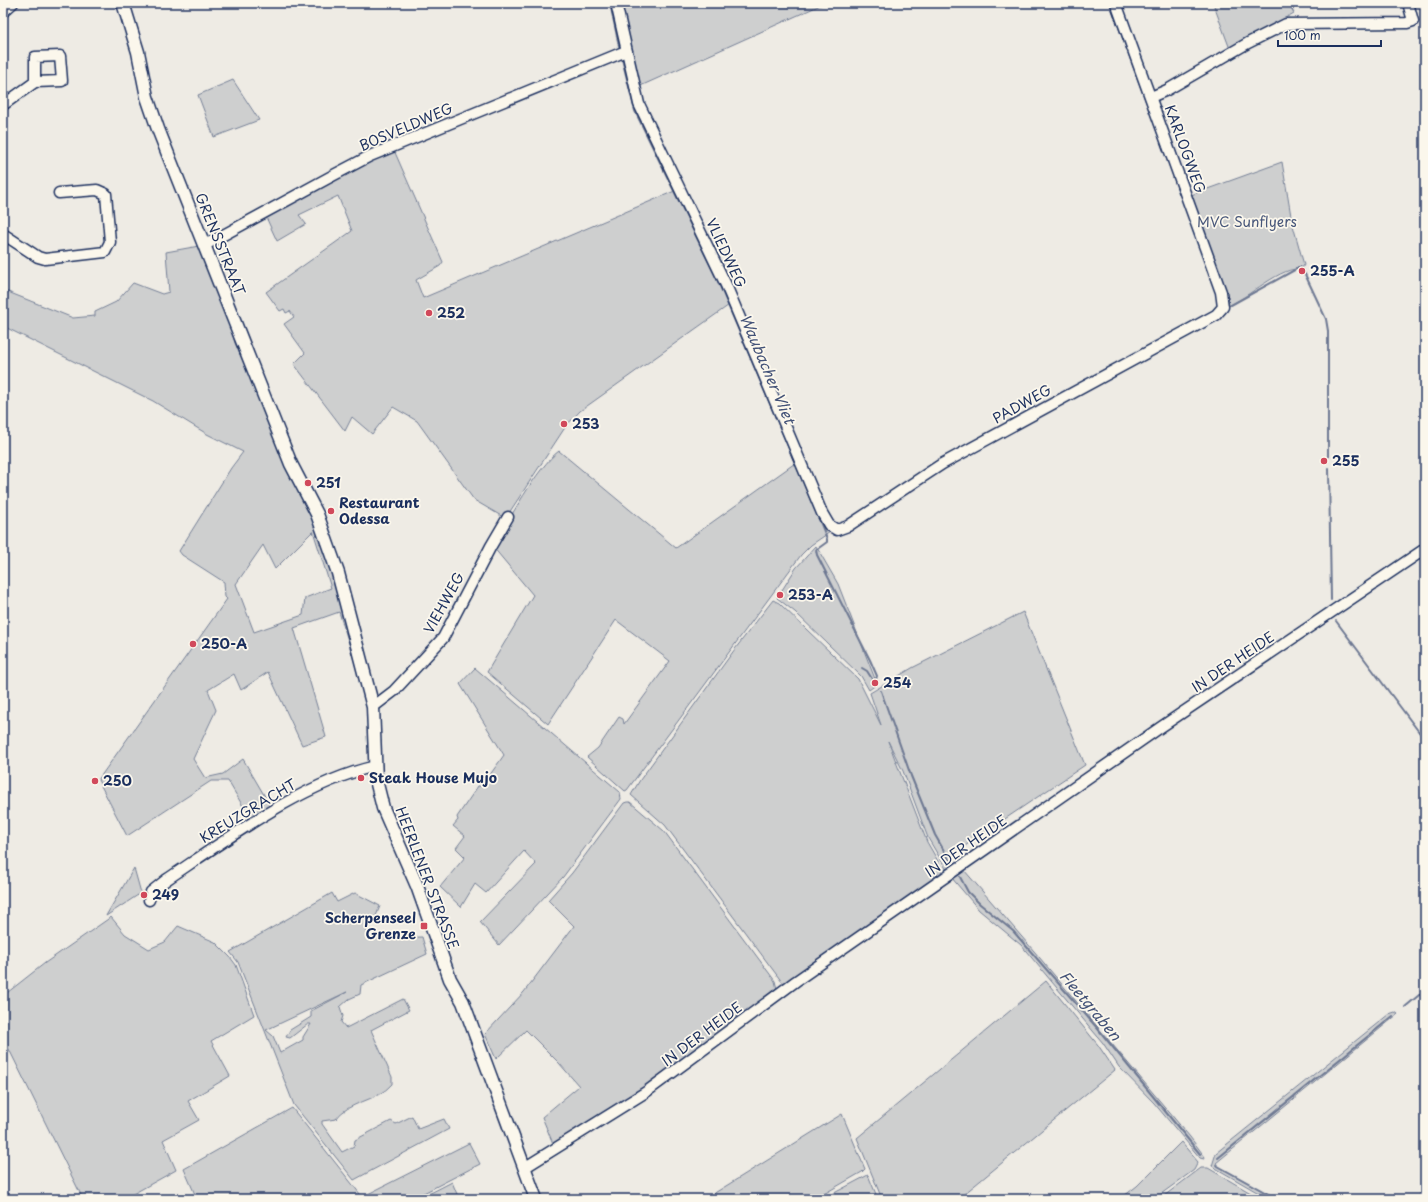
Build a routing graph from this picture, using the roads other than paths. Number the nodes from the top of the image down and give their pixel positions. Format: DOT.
graph roads {
  1 [pos="13,3"];
  2 [pos="123,3"];
  3 [pos="616,3"];
  4 [pos="1116,3"];
  5 [pos="1408,3"];
  6 [pos="3,12"];
  7 [pos="626,52"];
  8 [pos="35,82"];
  9 [pos="1151,97"];
  10 [pos="3,105"];
  11 [pos="59,193"];
  12 [pos="3,234"];
  13 [pos="205,246"];
  14 [pos="1223,307"];
  15 [pos="305,491"];
  16 [pos="508,517"];
  17 [pos="837,530"];
  18 [pos="1425,548"];
  19 [pos="373,707"];
  20 [pos="376,766"];
  21 [pos="149,900"];
  22 [pos="524,1168"];
  23 [pos="536,1199"];
  1 -- 6 [label="street"];
  2 -- 13 [label="main road, GRENSSTRAAT"];
  3 -- 7 [label="street, VLIEDWEG"];
  4 -- 9 [label="street, KARLOGWEG"];
  5 -- 9 [label="street"];
  7 -- 13 [label="street, BOSVELDWEG"];
  7 -- 17 [label="street, VLIEDWEG"];
  8 -- 10 [label="street"];
  9 -- 14 [label="street, KARLOGWEG"];
  11 -- 12 [label="street"];
  13 -- 15 [label="main road, GRENSSTRAAT"];
  14 -- 17 [label="street, PADWEG"];
  15 -- 19 [label="main road, HEERLENER STRASSE"];
  16 -- 19 [label="street, VIEHWEG"];
  18 -- 22 [label="street, IN DER HEIDE"];
  19 -- 20 [label="main road, HEERLENER STRASSE"];
  20 -- 21 [label="street, KREUZGRACHT"];
  20 -- 22 [label="main road, HEERLENER STRASSE"];
  22 -- 23 [label="main road, HEERLENER STRASSE"];
}
